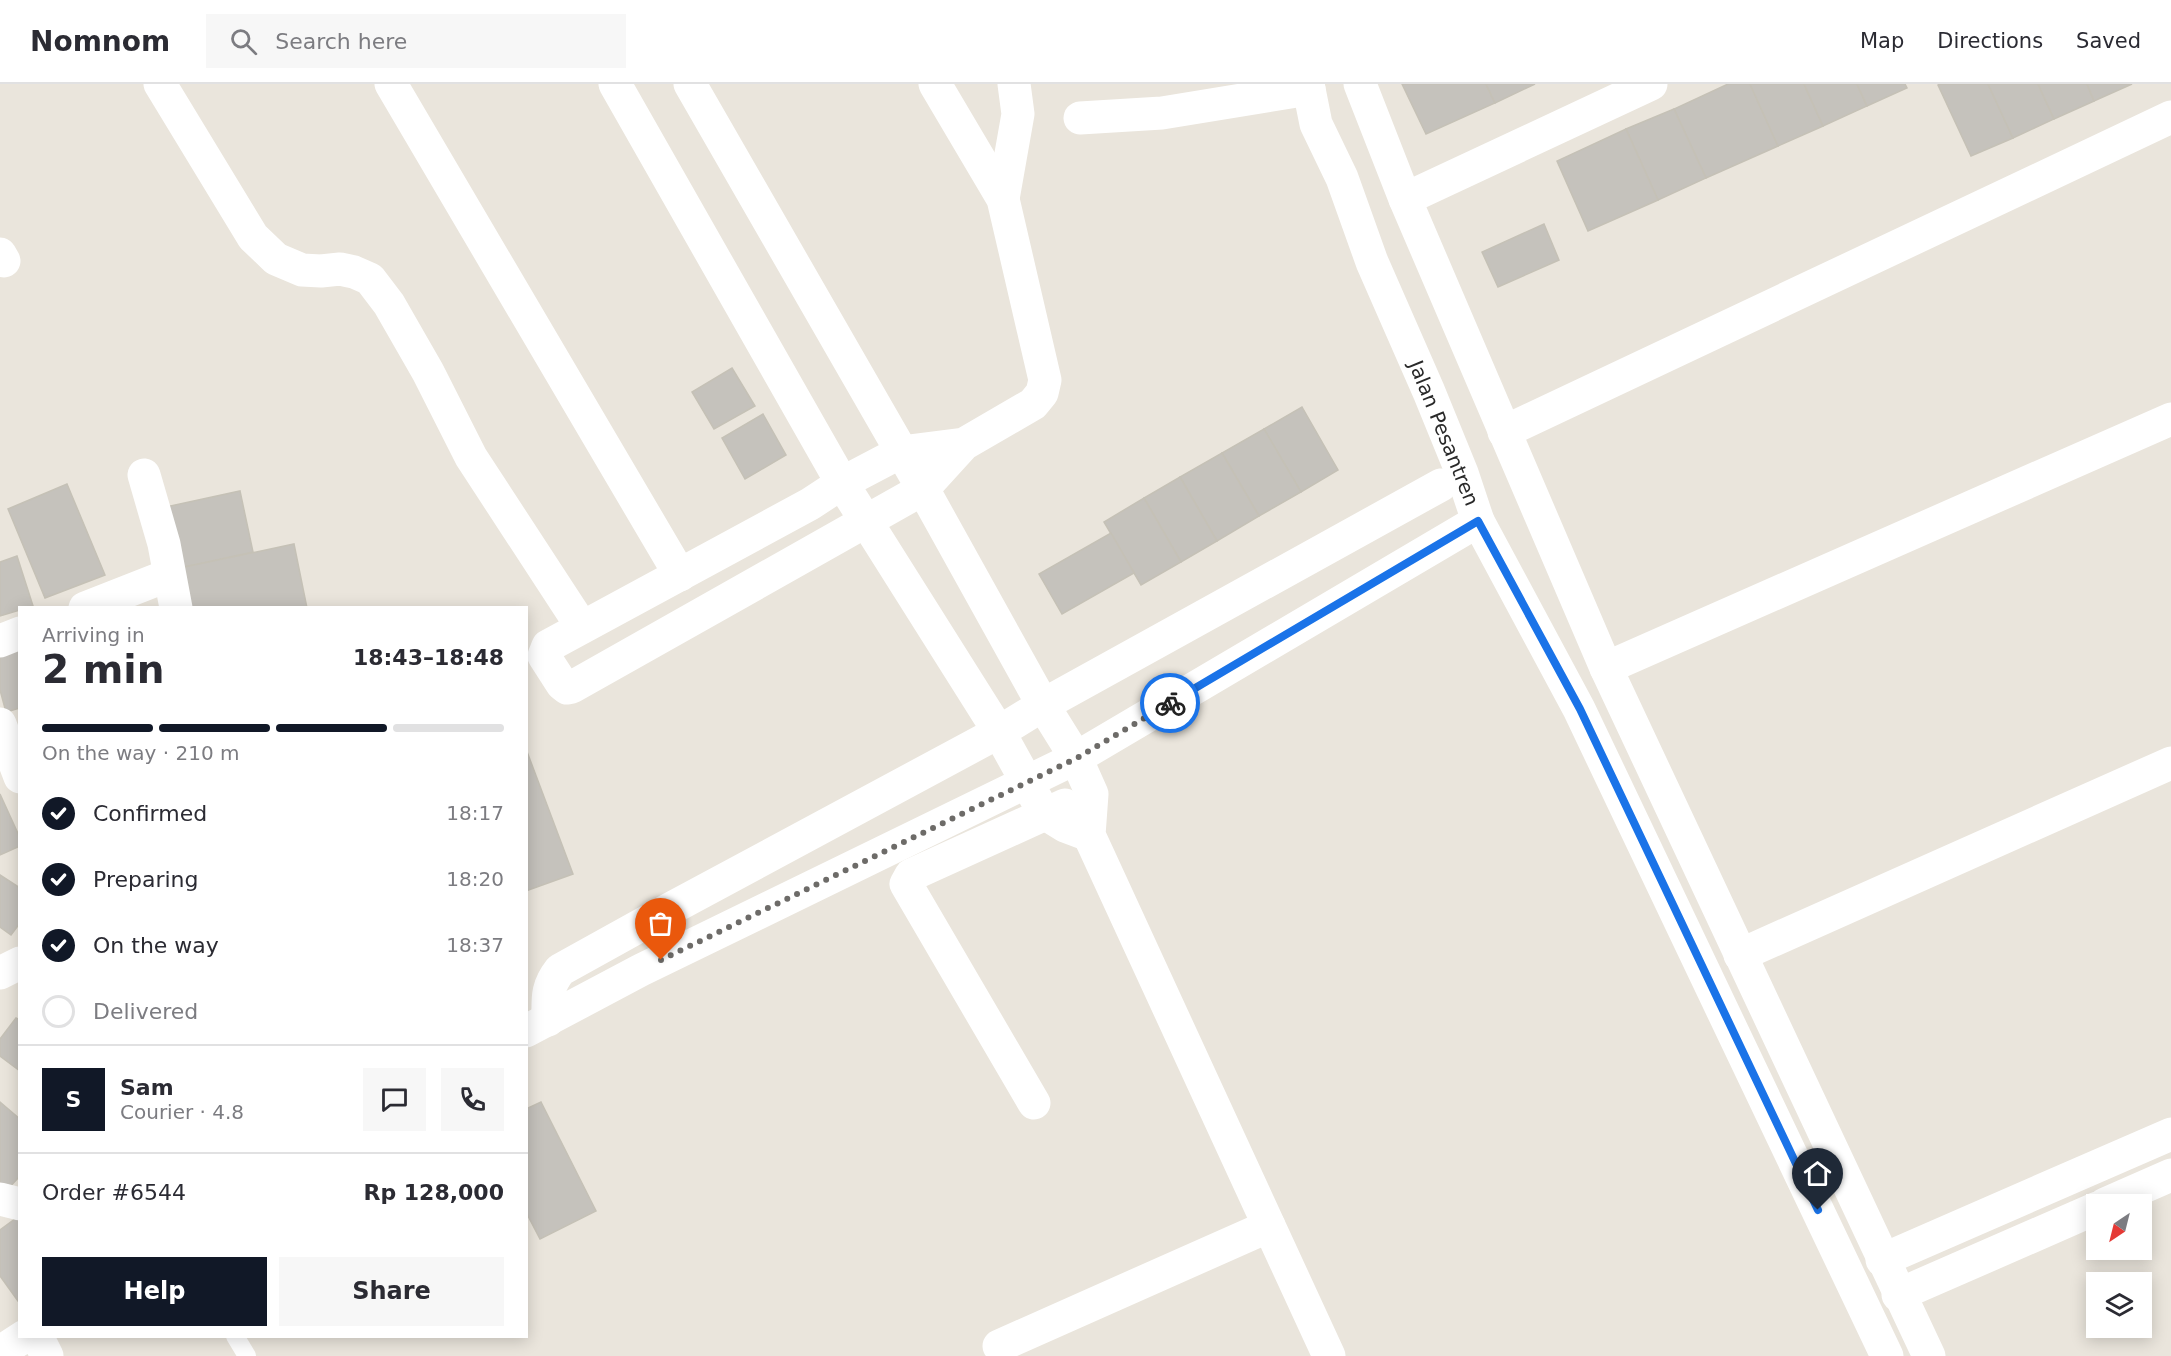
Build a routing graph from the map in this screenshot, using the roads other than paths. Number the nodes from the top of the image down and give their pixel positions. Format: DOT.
graph roads {
  1 [pos="160,84"];
  2 [pos="391,84"];
  3 [pos="615,84"];
  4 [pos="690,84"];
  5 [pos="935,84"];
  6 [pos="1014,84"];
  7 [pos="1360,84"];
  8 [pos="1651,84"];
  9 [pos="1308,87"];
  10 [pos="2171,117"];
  11 [pos="1080,118"];
  12 [pos="1003,199"];
  13 [pos="1405,199"];
  14 [pos="2171,419"];
  15 [pos="1504,432"];
  16 [pos="964,444"];
  17 [pos="901,452"];
  18 [pos="144,475"];
  19 [pos="842,483"];
  20 [pos="1441,485"];
  21 [pos="923,489"];
  22 [pos="1478,521"];
  23 [pos="867,522"];
  24 [pos="169,575"];
  25 [pos="680,575"];
  26 [pos="90,606"];
  27 [pos="176,606"];
  28 [pos="582,627"];
  29 [pos="18,634"];
  30 [pos="0,641"];
  31 [pos="1606,668"];
  32 [pos="1043,705"];
  33 [pos="0,724"];
  34 [pos="999,732"];
  35 [pos="1077,758"];
  36 [pos="2171,763"];
  37 [pos="12,777"];
  38 [pos="1027,781"];
  39 [pos="1092,794"];
  40 [pos="1044,813"];
  41 [pos="1089,835"];
  42 [pos="1740,955"];
  43 [pos="18,964"];
  44 [pos="0,973"];
  45 [pos="537,1025"];
  46 [pos="1034,1103"];
  47 [pos="2171,1134"];
  48 [pos="2171,1175"];
  49 [pos="2127,1194"];
  50 [pos="0,1198"];
  51 [pos="18,1203"];
  52 [pos="2086,1213"];
  53 [pos="1269,1226"];
  54 [pos="1882,1260"];
  55 [pos="1898,1295"];
  56 [pos="22,1338"];
  57 [pos="38,1338"];
  58 [pos="236,1338"];
  59 [pos="999,1346"];
  60 [pos="0,1352"];
  61 [pos="46,1356"];
  62 [pos="247,1356"];
  63 [pos="1329,1356"];
  64 [pos="1887,1356"];
  65 [pos="1929,1356"];
  1 -- 28 [label="street"];
  2 -- 25 [label="street"];
  3 -- 19 [label="street"];
  4 -- 17 [label="street"];
  5 -- 12 [label="street"];
  6 -- 12 [label="street"];
  7 -- 13 [label="street"];
  8 -- 13 [label="street"];
  9 -- 11 [label="street"];
  9 -- 22 [label="street, Jalan Pesantren"];
  10 -- 15 [label="street"];
  12 -- 16 [label="street"];
  13 -- 15 [label="street"];
  14 -- 31 [label="street"];
  15 -- 31 [label="street"];
  16 -- 17 [label="street"];
  16 -- 21 [label="street"];
  17 -- 19 [label="street"];
  17 -- 21 [label="street"];
  18 -- 24 [label="street"];
  19 -- 23 [label="street"];
  19 -- 25 [label="street"];
  20 -- 32 [label="street"];
  21 -- 23 [label="street"];
  21 -- 32 [label="street"];
  22 -- 35 [label="street"];
  22 -- 64 [label="street, Jalan Pesantren"];
  23 -- 28 [label="street"];
  23 -- 34 [label="street"];
  24 -- 26 [label="street"];
  24 -- 27 [label="street"];
  25 -- 28 [label="street"];
  29 -- 30 [label="street"];
  31 -- 42 [label="street"];
  32 -- 34 [label="street"];
  32 -- 35 [label="street"];
  33 -- 37 [label="street"];
  34 -- 38 [label="street"];
  34 -- 45 [label="street"];
  35 -- 38 [label="street"];
  35 -- 39 [label="street"];
  36 -- 42 [label="street"];
  38 -- 40 [label="street"];
  38 -- 45 [label="street"];
  39 -- 40 [label="street"];
  39 -- 41 [label="street"];
  40 -- 41 [label="street"];
  40 -- 46 [label="street"];
  41 -- 53 [label="street"];
  42 -- 54 [label="street"];
  43 -- 44 [label="street"];
  47 -- 54 [label="street"];
  48 -- 49 [label="street"];
  50 -- 51 [label="street"];
  52 -- 55 [label="street"];
  53 -- 59 [label="street"];
  53 -- 63 [label="street"];
  54 -- 55 [label="street"];
  55 -- 65 [label="street"];
  56 -- 60 [label="street"];
  57 -- 61 [label="street"];
  58 -- 62 [label="lane"];
}
